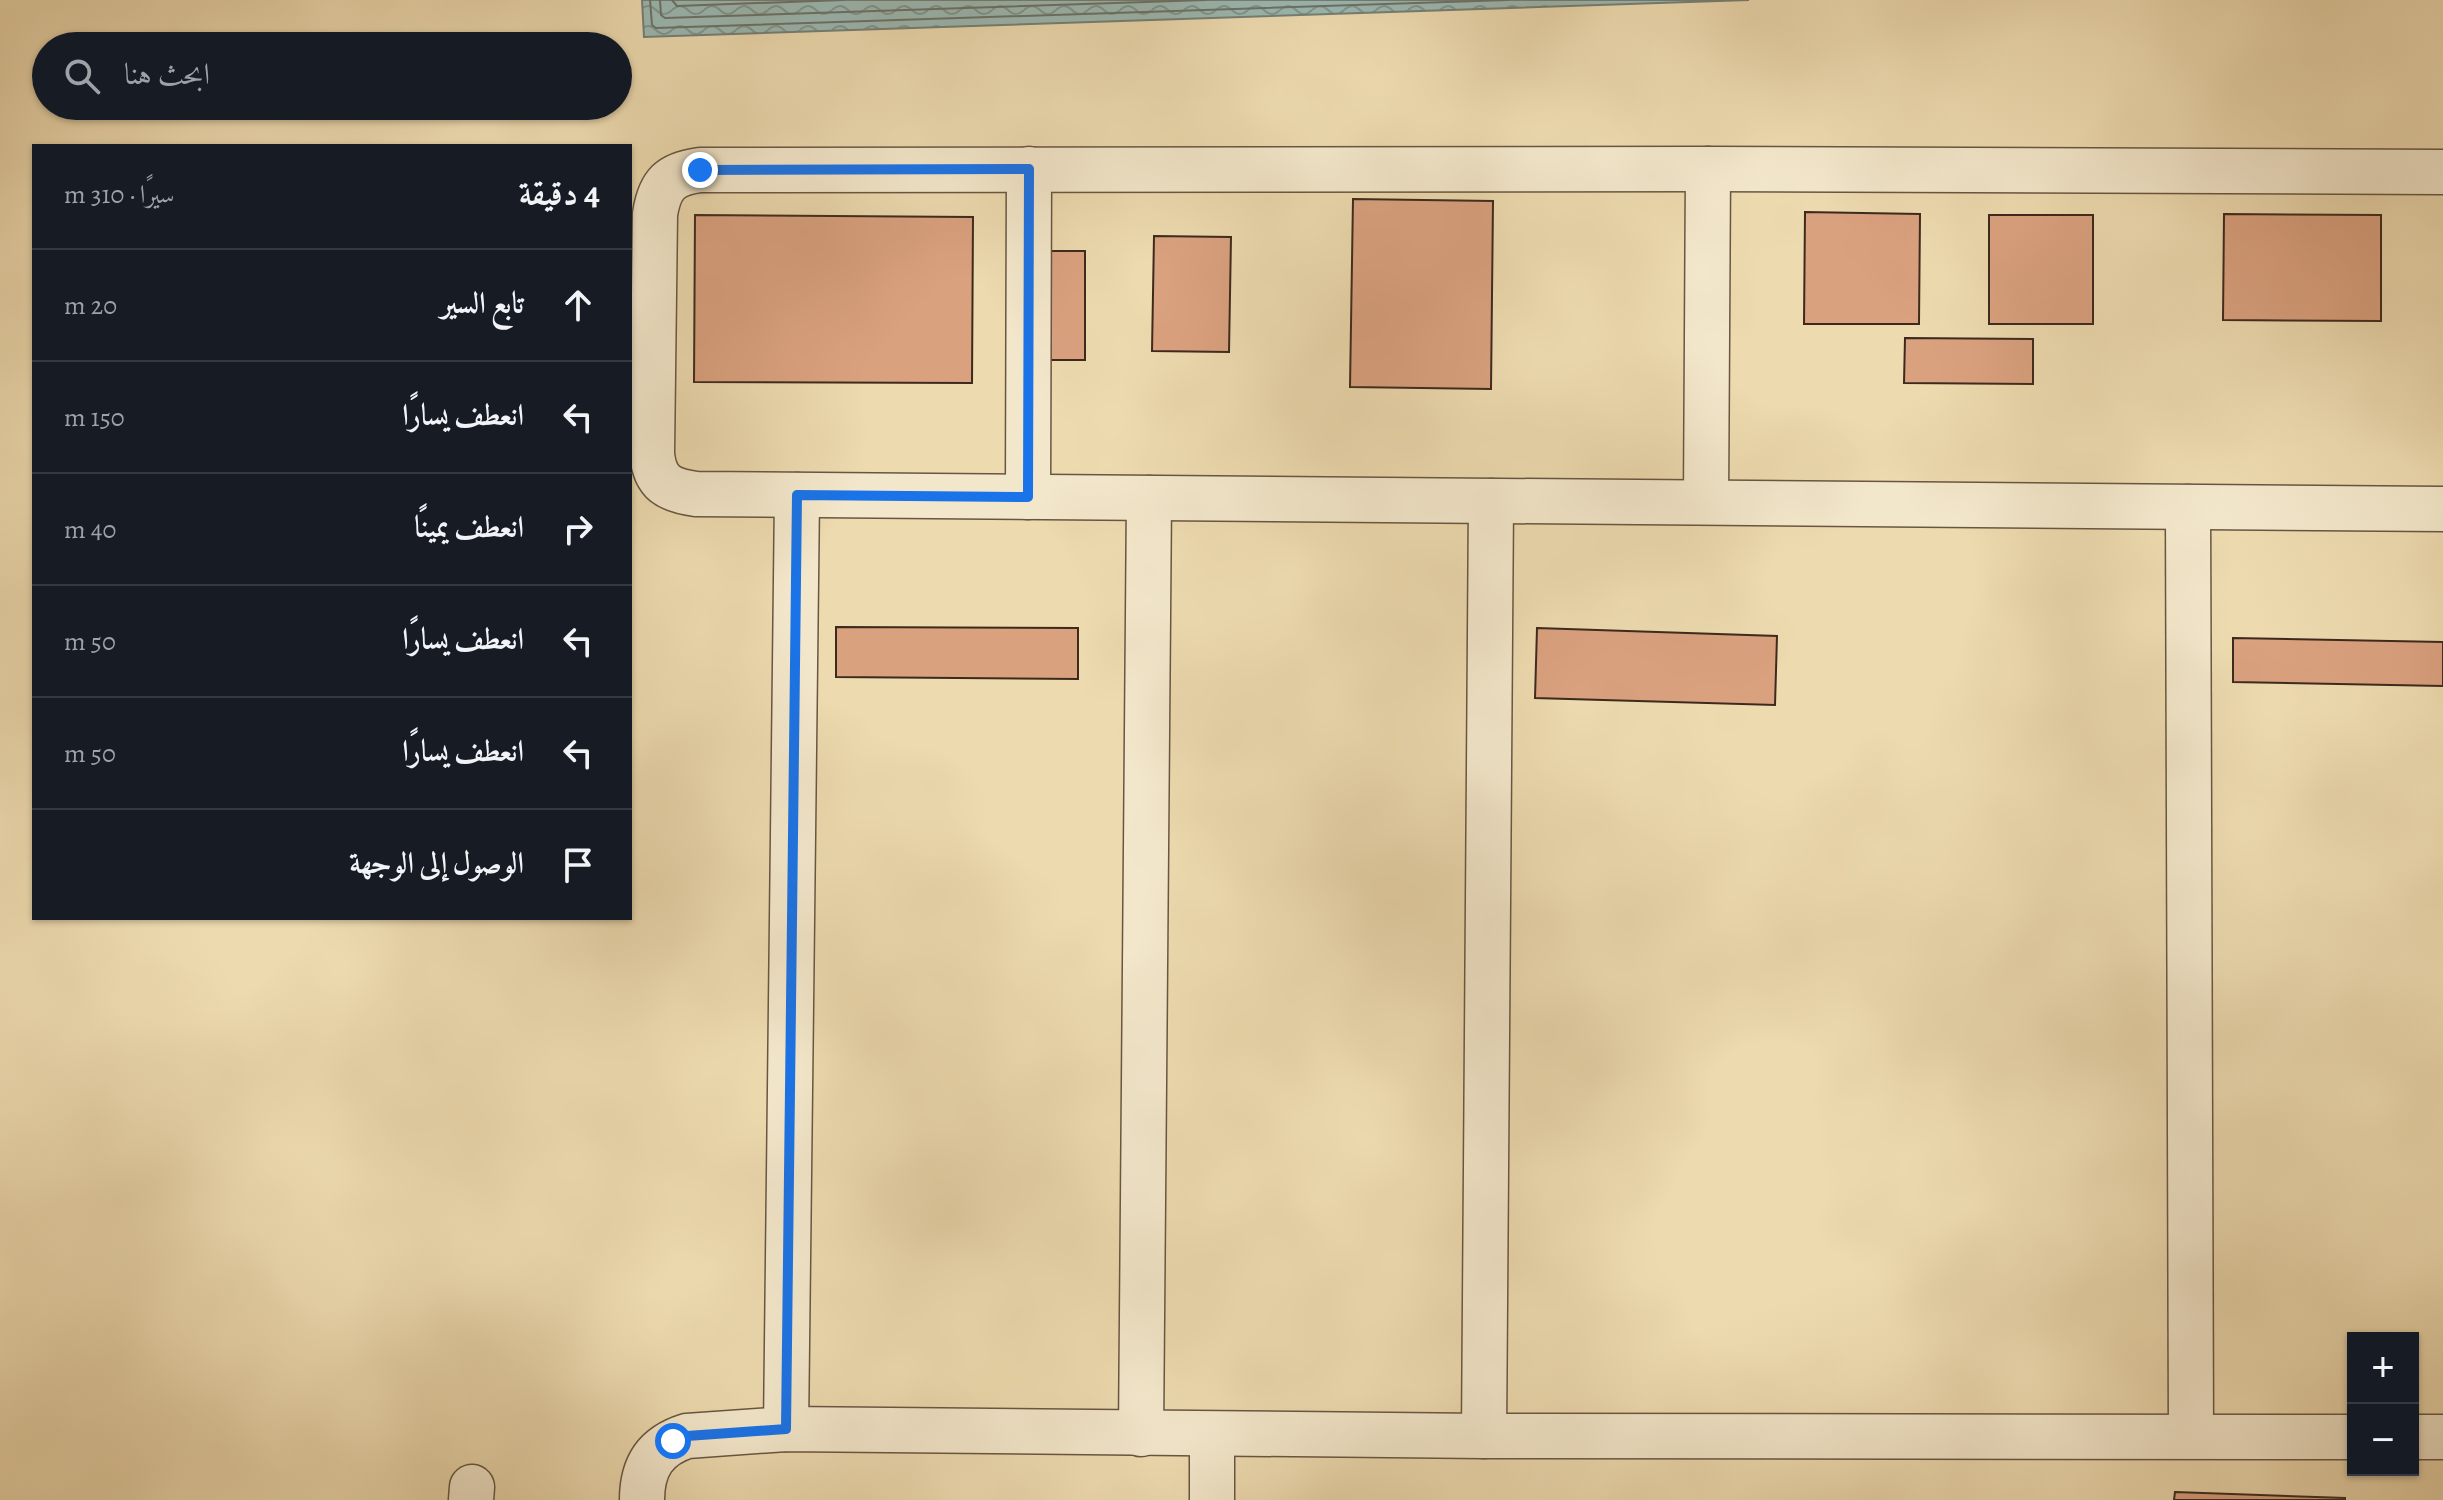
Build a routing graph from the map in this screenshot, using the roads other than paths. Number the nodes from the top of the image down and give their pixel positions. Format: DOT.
graph roads {
  1 [pos="1029,169"];
  2 [pos="1708,169"];
  3 [pos="2443,172"];
  4 [pos="797,495"];
  5 [pos="1028,497"];
  6 [pos="1149,498"];
  7 [pos="1491,501"];
  8 [pos="1706,502"];
  9 [pos="2188,507"];
  10 [pos="2443,509"];
  11 [pos="786,1429"];
  12 [pos="1141,1434"];
  13 [pos="1212,1434"];
  14 [pos="1484,1436"];
  15 [pos="2191,1436"];
  16 [pos="2347,1437"];
  17 [pos="2419,1437"];
  18 [pos="2443,1437"];
  19 [pos="642,1500"];
  20 [pos="1212,1500"];
  1 -- 2 [label="lane"];
  1 -- 4 [label="lane"];
  1 -- 5 [label="lane"];
  2 -- 3 [label="lane"];
  2 -- 8 [label="lane"];
  4 -- 5 [label="lane"];
  4 -- 11 [label="lane"];
  5 -- 6 [label="lane"];
  6 -- 7 [label="lane"];
  6 -- 12 [label="lane"];
  7 -- 8 [label="lane"];
  7 -- 14 [label="lane"];
  8 -- 9 [label="lane"];
  9 -- 10 [label="lane"];
  9 -- 15 [label="lane"];
  11 -- 12 [label="lane"];
  11 -- 19 [label="lane"];
  12 -- 13 [label="lane"];
  13 -- 14 [label="lane"];
  13 -- 20 [label="lane"];
  14 -- 15 [label="lane"];
  15 -- 16 [label="lane"];
  17 -- 18 [label="lane"];
}
